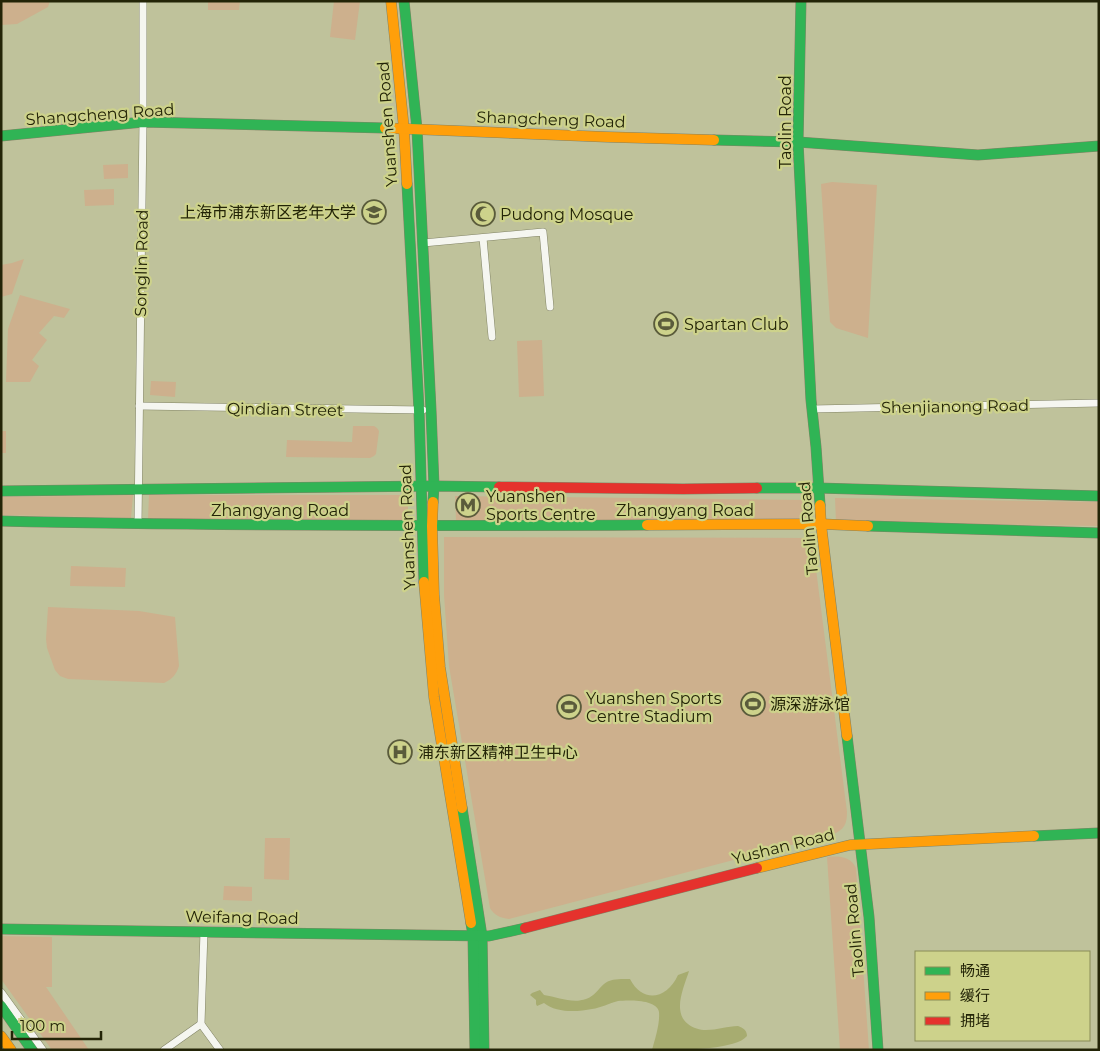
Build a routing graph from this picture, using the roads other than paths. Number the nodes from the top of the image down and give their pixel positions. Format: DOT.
graph roads {
  1 [pos="143,1"];
  2 [pos="391,1"];
  3 [pos="404,1"];
  4 [pos="801,1"];
  5 [pos="143,122"];
  6 [pos="404,129"];
  7 [pos="418,129"];
  8 [pos="1,136"];
  9 [pos="798,142"];
  10 [pos="1099,146"];
  11 [pos="483,238"];
  12 [pos="423,243"];
  13 [pos="550,307"];
  14 [pos="492,337"];
  15 [pos="1099,403"];
  16 [pos="139,406"];
  17 [pos="812,409"];
  18 [pos="419,410"];
  19 [pos="431,410"];
  20 [pos="421,486"];
  21 [pos="434,486"];
  22 [pos="818,488"];
  23 [pos="138,489"];
  24 [pos="1,491"];
  25 [pos="1099,496"];
  26 [pos="1,521"];
  27 [pos="138,524"];
  28 [pos="821,524"];
  29 [pos="427,526"];
  30 [pos="1099,533"];
  31 [pos="1099,833"];
  32 [pos="860,844"];
  33 [pos="1,929"];
  34 [pos="204,931"];
  35 [pos="478,936"];
  36 [pos="1,992"];
  37 [pos="1,1006"];
  38 [pos="201,1024"];
  39 [pos="1,1036"];
  40 [pos="11,1050"];
  41 [pos="32,1050"];
  42 [pos="43,1050"];
  43 [pos="164,1050"];
  44 [pos="220,1050"];
  45 [pos="474,1050"];
  46 [pos="484,1050"];
  47 [pos="878,1050"];
  1 -- 5 [label="street, Songlin Road"];
  2 -- 6 [label="main road, Yuanshen Road"];
  3 -- 7 [label="main road, Yuanshen Road"];
  4 -- 9 [label="main road, Taolin Road"];
  5 -- 6 [label="main road, Shangcheng Road"];
  5 -- 8 [label="main road, Shangcheng Road"];
  5 -- 16 [label="street, Songlin Road"];
  6 -- 7 [label="main road, Shangcheng Road"];
  6 -- 18 [label="main road, Yuanshen Road"];
  7 -- 9 [label="main road, Shangcheng Road"];
  7 -- 12 [label="main road, Yuanshen Road"];
  9 -- 10 [label="main road, Shangcheng Road"];
  9 -- 17 [label="main road, Taolin Road"];
  11 -- 12 [label="street"];
  11 -- 13 [label="street"];
  11 -- 14 [label="street"];
  12 -- 19 [label="main road, Yuanshen Road"];
  15 -- 17 [label="street, Shenjianong Road"];
  16 -- 18 [label="street, Qindian Street"];
  16 -- 23 [label="street, Songlin Road"];
  17 -- 22 [label="main road, Taolin Road"];
  18 -- 19 [label="street, Qindian Street"];
  18 -- 20 [label="main road, Yuanshen Road"];
  19 -- 21 [label="main road, Yuanshen Road"];
  20 -- 21 [label="main road, Zhangyang Road"];
  20 -- 23 [label="main road, Zhangyang Road"];
  20 -- 29 [label="main road, Yuanshen Road"];
  21 -- 22 [label="main road, Zhangyang Road"];
  21 -- 29 [label="main road, Yuanshen Road"];
  22 -- 25 [label="main road, Zhangyang Road"];
  22 -- 28 [label="main road, Taolin Road"];
  23 -- 24 [label="main road, Zhangyang Road"];
  23 -- 27 [label="street, Songlin Road"];
  26 -- 27 [label="main road, Zhangyang Road"];
  27 -- 29 [label="main road, Zhangyang Road"];
  28 -- 29 [label="main road, Zhangyang Road"];
  28 -- 30 [label="main road, Zhangyang Road"];
  28 -- 32 [label="main road, Taolin Road"];
  29 -- 35 [label="main road, Yuanshen Road"];
  31 -- 32 [label="main road, Yushan Road"];
  32 -- 35 [label="main road, Yushan Road"];
  32 -- 47 [label="main road, Taolin Road"];
  33 -- 34 [label="main road, Weifang Road"];
  34 -- 35 [label="main road, Weifang Road"];
  34 -- 38 [label="street"];
  35 -- 45 [label="main road, Yuanshen Road"];
  35 -- 46 [label="main road, Yuanshen Road"];
  36 -- 42 [label="street"];
  37 -- 41 [label="main road"];
  38 -- 43 [label="street"];
  38 -- 44 [label="street"];
  39 -- 40 [label="main road"];
}
